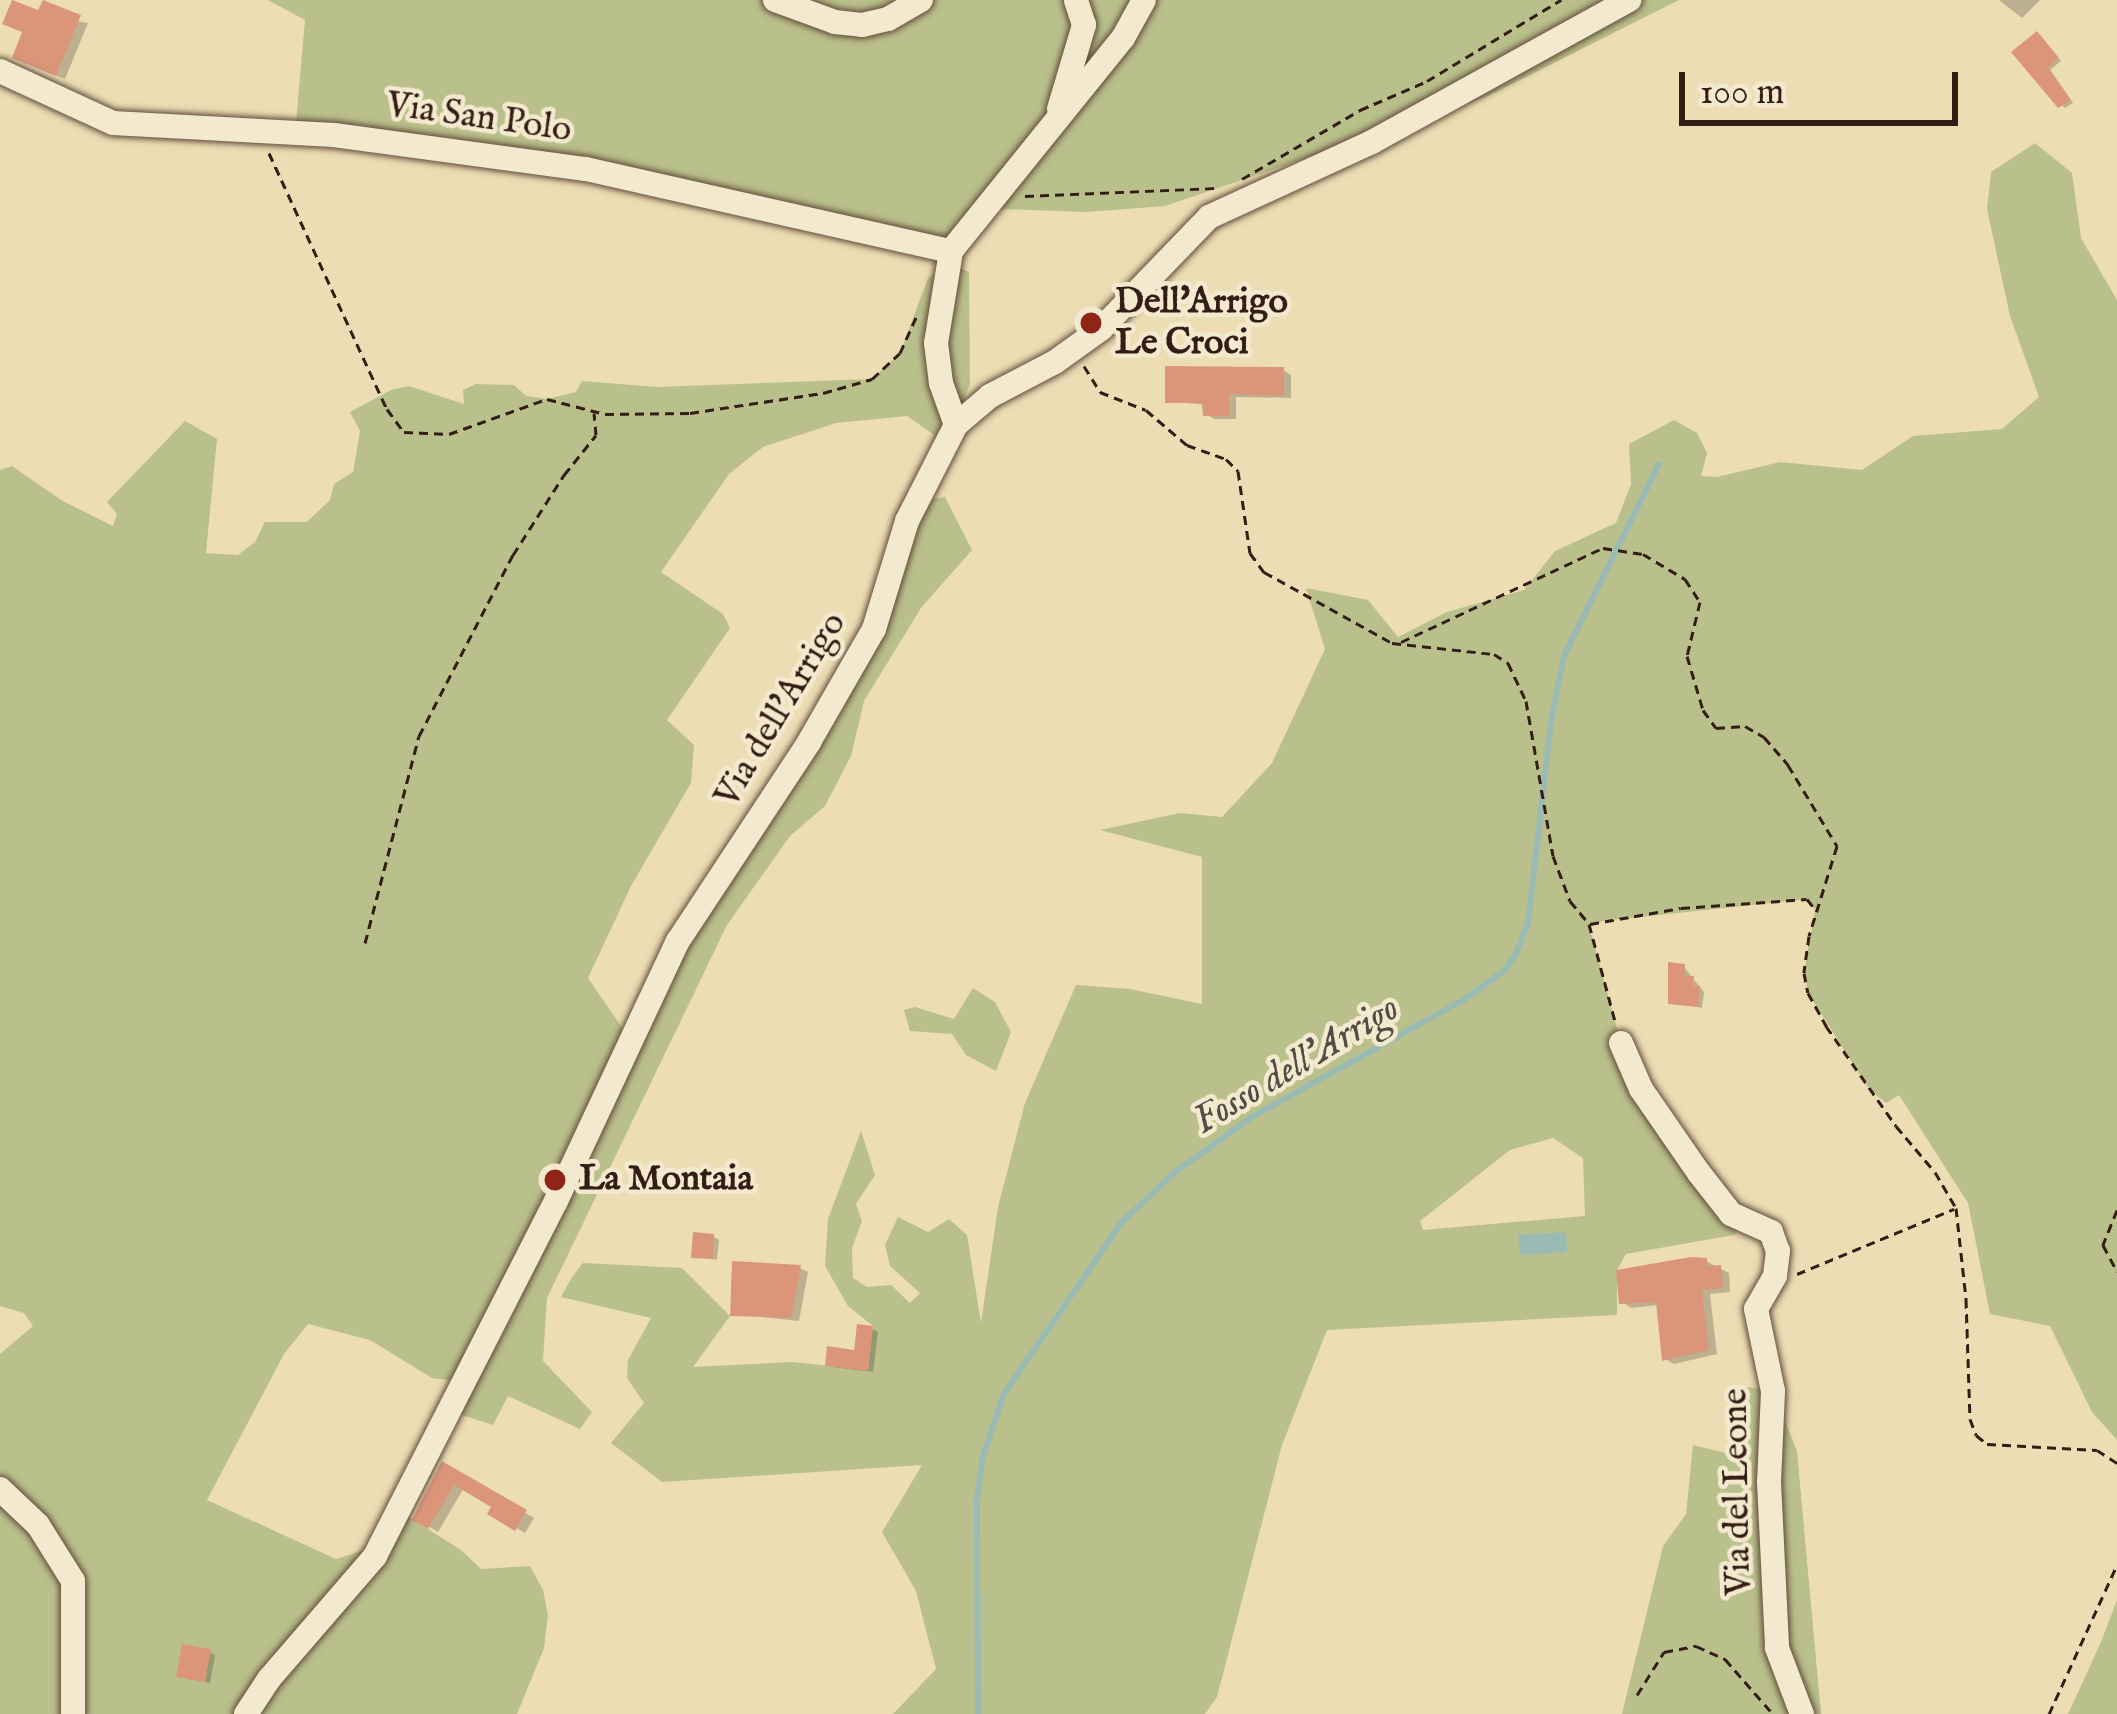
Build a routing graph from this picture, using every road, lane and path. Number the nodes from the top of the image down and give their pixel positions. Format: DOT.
graph roads {
  1 [pos="775,0"];
  2 [pos="921,0"];
  3 [pos="1076,0"];
  4 [pos="1144,0"];
  5 [pos="1561,0"];
  6 [pos="1629,0"];
  7 [pos="0,71"];
  8 [pos="1057,117"];
  9 [pos="260,133"];
  10 [pos="1243,174"];
  11 [pos="1225,188"];
  12 [pos="992,194"];
  13 [pos="951,251"];
  14 [pos="922,299"];
  15 [pos="1077,348"];
  16 [pos="594,412"];
  17 [pos="956,425"];
  18 [pos="1401,642"];
  19 [pos="1815,910"];
  20 [pos="1588,924"];
  21 [pos="365,943"];
  22 [pos="1621,1043"];
  23 [pos="1956,1208"];
  24 [pos="2117,1210"];
  25 [pos="2117,1271"];
  26 [pos="1774,1276"];
  27 [pos="2117,1463"];
  28 [pos="0,1489"];
  29 [pos="2117,1564"];
  30 [pos="1637,1695"];
  31 [pos="74,1714"];
  32 [pos="246,1714"];
  33 [pos="1773,1714"];
  34 [pos="1802,1714"];
  35 [pos="2049,1714"];
  1 -- 2 [label="street"];
  3 -- 8 [label="street"];
  4 -- 8 [label="street"];
  5 -- 10 [label="path"];
  6 -- 15 [label="street, Via dell'Arrigo"];
  7 -- 9 [label="street, Via San Polo"];
  8 -- 12 [label="street"];
  9 -- 13 [label="street, Via San Polo"];
  9 -- 16 [label="path"];
  11 -- 12 [label="path"];
  12 -- 13 [label="street"];
  13 -- 17 [label="street"];
  14 -- 16 [label="path"];
  15 -- 17 [label="street, Via dell'Arrigo"];
  15 -- 18 [label="path"];
  16 -- 21 [label="path"];
  17 -- 32 [label="street, Via dell'Arrigo"];
  18 -- 19 [label="path"];
  18 -- 20 [label="path"];
  19 -- 20 [label="path"];
  19 -- 23 [label="path"];
  20 -- 22 [label="path"];
  22 -- 26 [label="street"];
  23 -- 26 [label="path"];
  23 -- 27 [label="path"];
  24 -- 25 [label="path"];
  26 -- 34 [label="street, Via del Leone"];
  28 -- 31 [label="street"];
  29 -- 35 [label="path"];
  30 -- 33 [label="path"];
}
